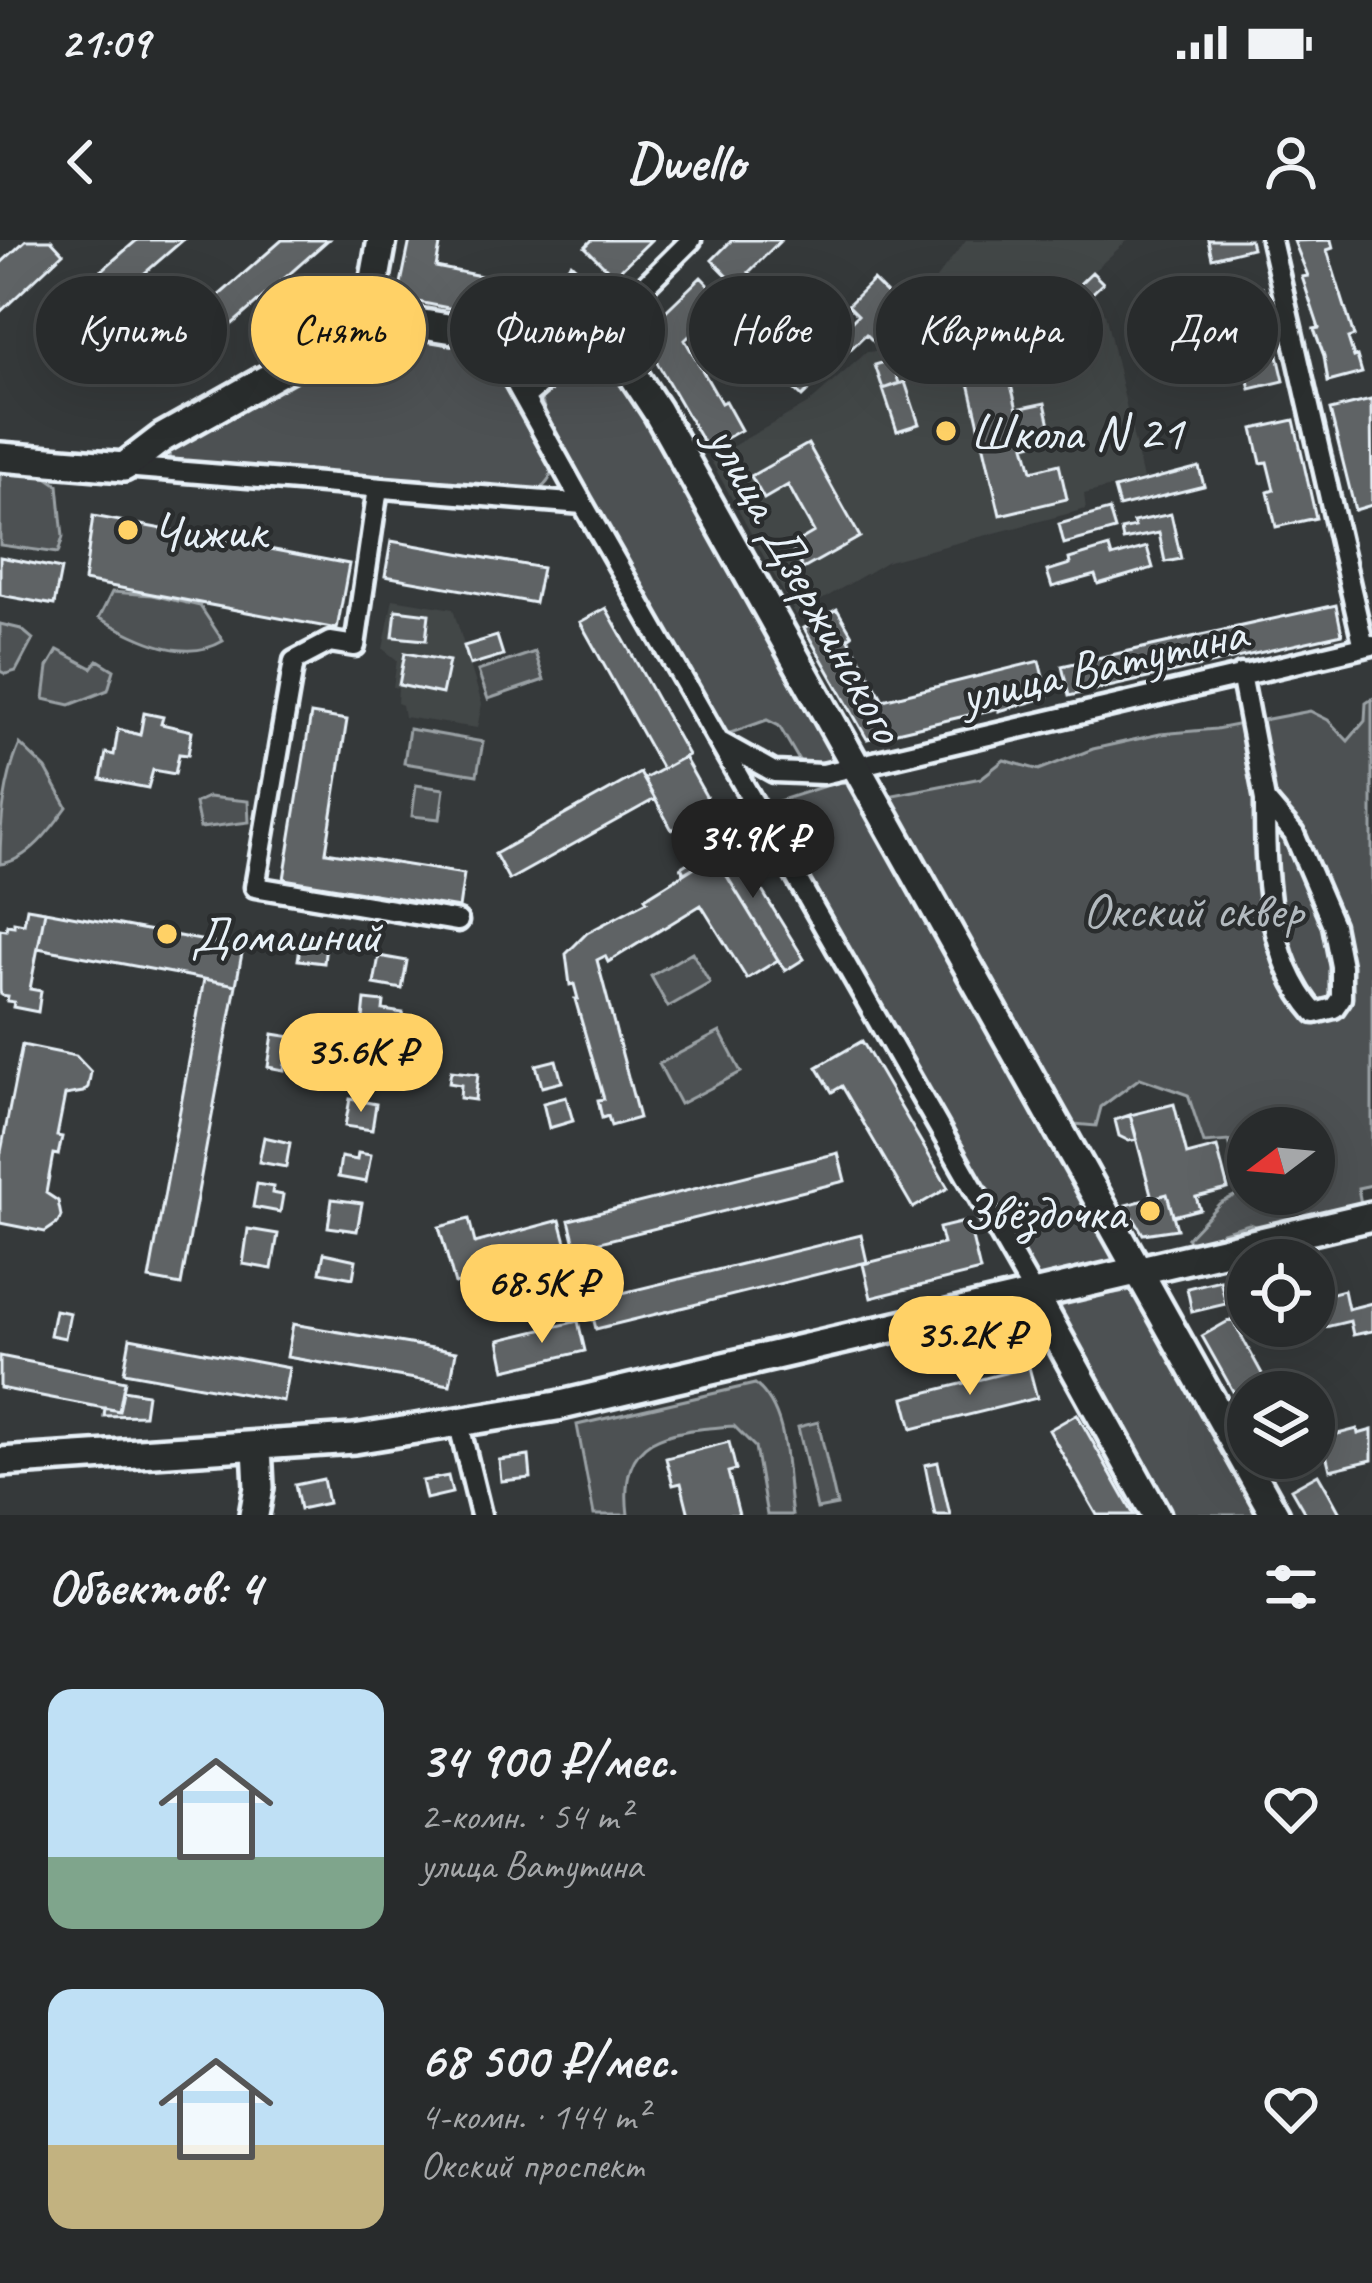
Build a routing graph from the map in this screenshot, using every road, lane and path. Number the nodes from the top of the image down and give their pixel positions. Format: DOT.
graph roads {
  1 [pos="382,240"];
  2 [pos="691,240"];
  3 [pos="1271,240"];
  4 [pos="375,276"];
  5 [pos="655,276"];
  6 [pos="257,384"];
  7 [pos="517,384"];
  8 [pos="540,384"];
  9 [pos="639,384"];
  10 [pos="525,397"];
  11 [pos="0,458"];
  12 [pos="124,467"];
  13 [pos="379,488"];
  14 [pos="583,504"];
  15 [pos="1368,646"];
  16 [pos="1241,674"];
  17 [pos="720,742"];
  18 [pos="854,765"];
  19 [pos="1265,800"];
  20 [pos="458,921"];
  21 [pos="1372,1216"];
  22 [pos="1139,1269"];
  23 [pos="1034,1294"];
  24 [pos="459,1425"];
  25 [pos="257,1447"];
  26 [pos="0,1462"];
  27 [pos="254,1515"];
  28 [pos="481,1515"];
  29 [pos="1156,1515"];
  30 [pos="1275,1515"];
  1 -- 4 [label="main road"];
  2 -- 5 [label="street"];
  3 -- 15 [label="street"];
  6 -- 12 [label="main road"];
  7 -- 10 [label="street"];
  8 -- 10 [label="street"];
  9 -- 18 [label="main road, улица Дзержинского"];
  10 -- 14 [label="street"];
  11 -- 12 [label="main road"];
  12 -- 13 [label="street"];
  13 -- 14 [label="street"];
  13 -- 20 [label="street"];
  14 -- 17 [label="street"];
  15 -- 16 [label="street, улица Ватутина"];
  16 -- 18 [label="street, улица Ватутина"];
  16 -- 19 [label="street"];
  17 -- 18 [label="street, улица Ватутина"];
  17 -- 23 [label="street"];
  18 -- 22 [label="main road, улица Дзержинского"];
  19 -- 19 [label="street"];
  21 -- 22 [label="main road"];
  22 -- 23 [label="main road"];
  22 -- 30 [label="main road, улица Дзержинского"];
  23 -- 24 [label="main road"];
  23 -- 29 [label="main road"];
  24 -- 25 [label="main road"];
  24 -- 28 [label="street"];
  25 -- 26 [label="main road"];
  25 -- 27 [label="main road"];
}
